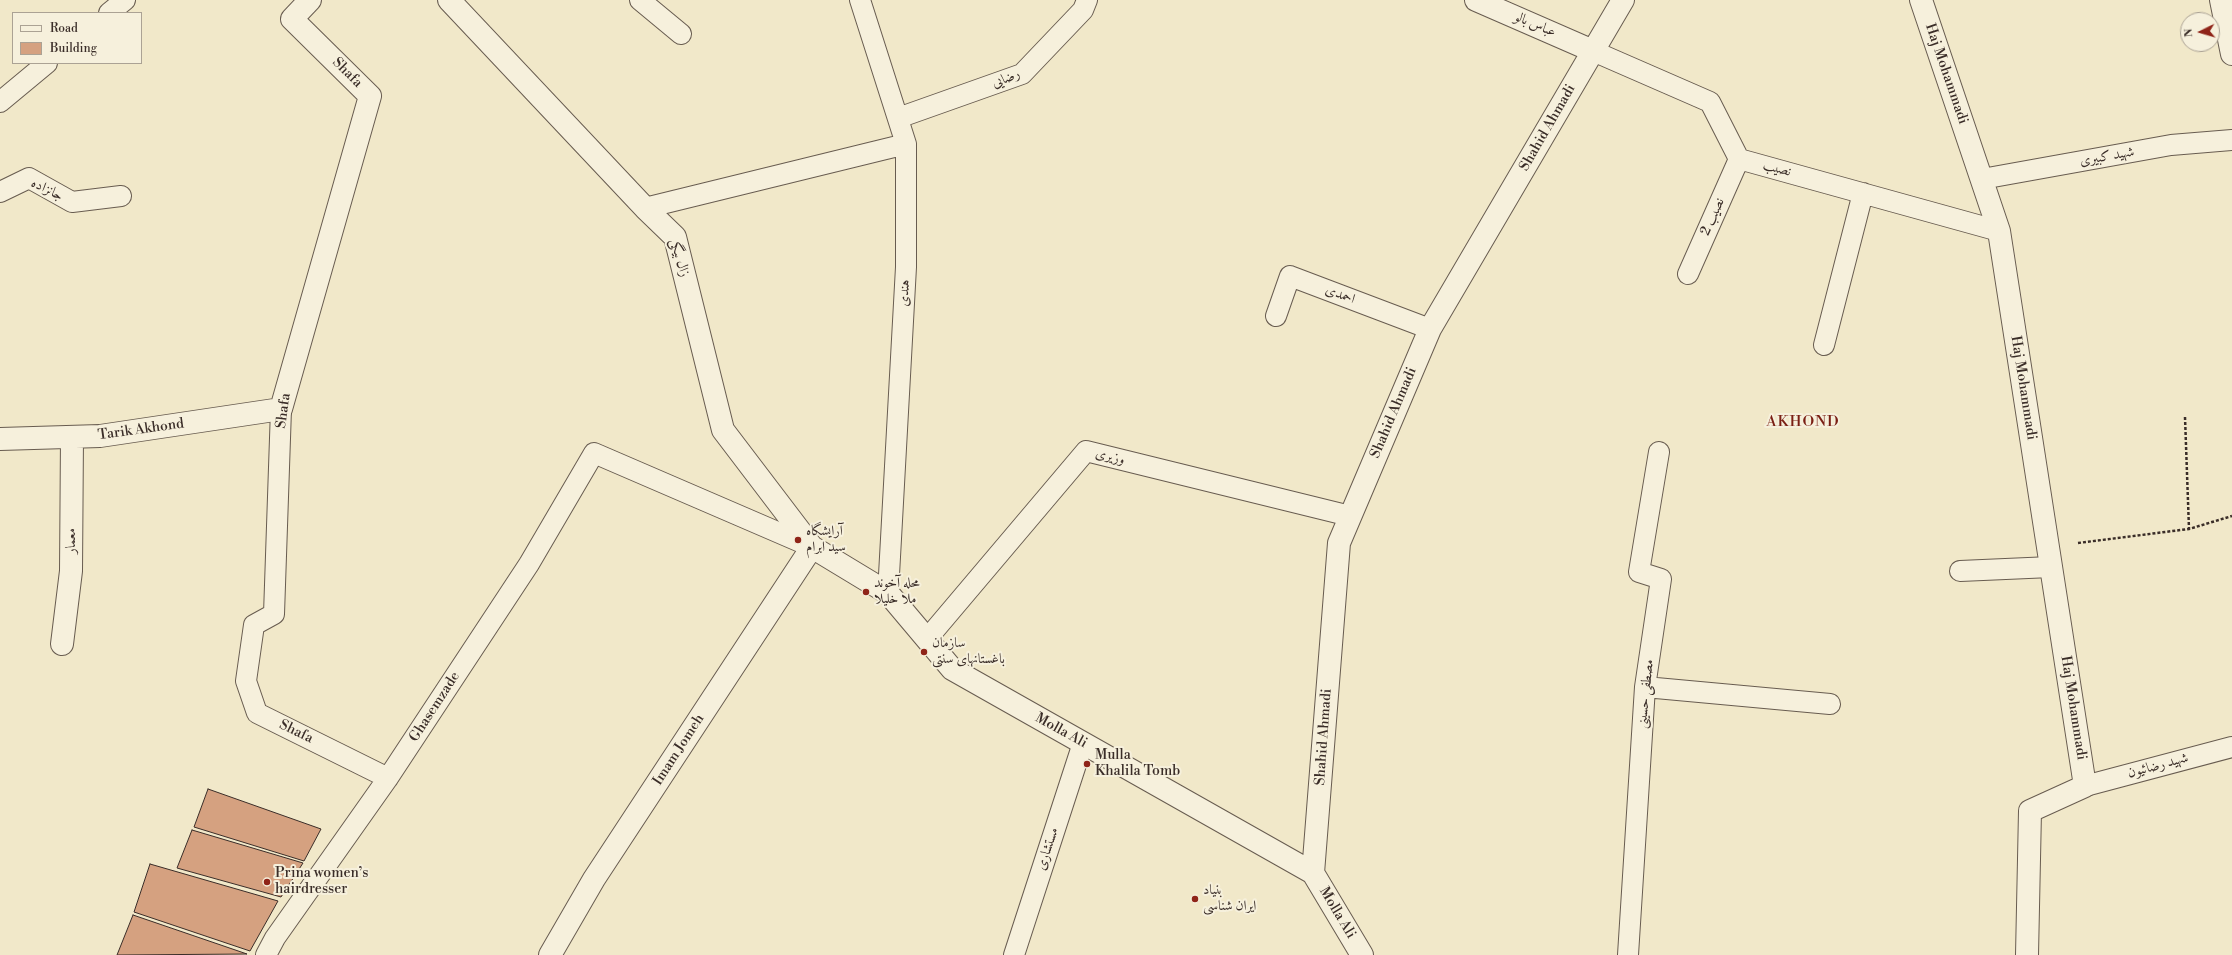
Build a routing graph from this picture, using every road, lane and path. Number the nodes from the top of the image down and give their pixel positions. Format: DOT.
graph roads {
  1 [pos="125,0"];
  2 [pos="310,0"];
  3 [pos="449,0"];
  4 [pos="640,0"];
  5 [pos="860,0"];
  6 [pos="1087,0"];
  7 [pos="1476,0"];
  8 [pos="1623,0"];
  9 [pos="1921,0"];
  10 [pos="2221,0"];
  11 [pos="110,12"];
  12 [pos="681,34"];
  13 [pos="1594,51"];
  14 [pos="2232,54"];
  15 [pos="47,64"];
  16 [pos="0,102"];
  17 [pos="898,118"];
  18 [pos="2232,140"];
  19 [pos="906,144"];
  20 [pos="1739,159"];
  21 [pos="1982,179"];
  22 [pos="0,192"];
  23 [pos="1863,193"];
  24 [pos="121,196"];
  25 [pos="645,208"];
  26 [pos="1999,231"];
  27 [pos="1688,274"];
  28 [pos="1276,316"];
  29 [pos="1430,329"];
  30 [pos="1824,345"];
  31 [pos="281,409"];
  32 [pos="2184,417"];
  33 [pos="72,437"];
  34 [pos="0,439"];
  35 [pos="1659,452"];
  36 [pos="1350,516"];
  37 [pos="2232,516"];
  38 [pos="2189,530"];
  39 [pos="812,547"];
  40 [pos="2049,557"];
  41 [pos="1960,571"];
  42 [pos="888,594"];
  43 [pos="927,639"];
  44 [pos="62,644"];
  45 [pos="1645,686"];
  46 [pos="1830,704"];
  47 [pos="1083,743"];
  48 [pos="2232,746"];
  49 [pos="388,778"];
  50 [pos="2085,786"];
  51 [pos="1314,873"];
  52 [pos="266,955"];
  53 [pos="550,955"];
  54 [pos="1014,955"];
  55 [pos="1362,955"];
  56 [pos="1628,955"];
  57 [pos="2027,955"];
  1 -- 11 [label="lane"];
  2 -- 31 [label="street, Shafa"];
  3 -- 25 [label="street, زال بیگی"];
  4 -- 12 [label="lane"];
  5 -- 17 [label="lane, هندی"];
  6 -- 17 [label="lane, رضایی"];
  7 -- 13 [label="street, عباس بالو"];
  8 -- 13 [label="street, Shahid Ahmadi"];
  9 -- 21 [label="street, Haj Mohammadi"];
  10 -- 14 [label="street"];
  13 -- 20 [label="lane"];
  13 -- 29 [label="street, Shahid Ahmadi"];
  15 -- 16 [label="lane"];
  17 -- 19 [label="lane, هندی"];
  18 -- 21 [label="lane, شهید کبیری"];
  19 -- 25 [label="lane"];
  19 -- 42 [label="lane, هندی"];
  20 -- 23 [label="lane, نصیب"];
  20 -- 27 [label="lane, نصیب 2"];
  21 -- 26 [label="street, Haj Mohammadi"];
  22 -- 24 [label="lane, جانزاده"];
  23 -- 26 [label="lane, نصیب"];
  23 -- 30 [label="lane"];
  25 -- 39 [label="street, زال بیگی"];
  26 -- 40 [label="street, Haj Mohammadi"];
  28 -- 29 [label="lane, احمدی"];
  29 -- 36 [label="street, Shahid Ahmadi"];
  31 -- 33 [label="street, Tarik Akhond"];
  31 -- 49 [label="lane, Shafa"];
  32 -- 38 [label="path"];
  33 -- 34 [label="street, Tarik Akhond"];
  33 -- 44 [label="street, معمار"];
  35 -- 45 [label="lane, مصطفی حسینی"];
  36 -- 43 [label="lane, وزیری"];
  36 -- 51 [label="street, Shahid Ahmadi"];
  37 -- 38 [label="path"];
  38 -- 40 [label="path"];
  39 -- 42 [label="street, Molla Ali"];
  39 -- 49 [label="lane, Ghasemzade"];
  39 -- 53 [label="street, Imam Jomeh"];
  40 -- 41 [label="lane"];
  40 -- 50 [label="street, Haj Mohammadi"];
  42 -- 43 [label="street, Molla Ali"];
  43 -- 47 [label="street, Molla Ali"];
  45 -- 46 [label="lane"];
  45 -- 56 [label="lane, مصطفی حسینی"];
  47 -- 51 [label="street, Molla Ali"];
  47 -- 54 [label="lane, مستشاری"];
  48 -- 50 [label="lane, شهید رضائیون"];
  49 -- 52 [label="lane, Ghasemzade"];
  50 -- 57 [label="street"];
  51 -- 55 [label="street, Molla Ali"];
}
